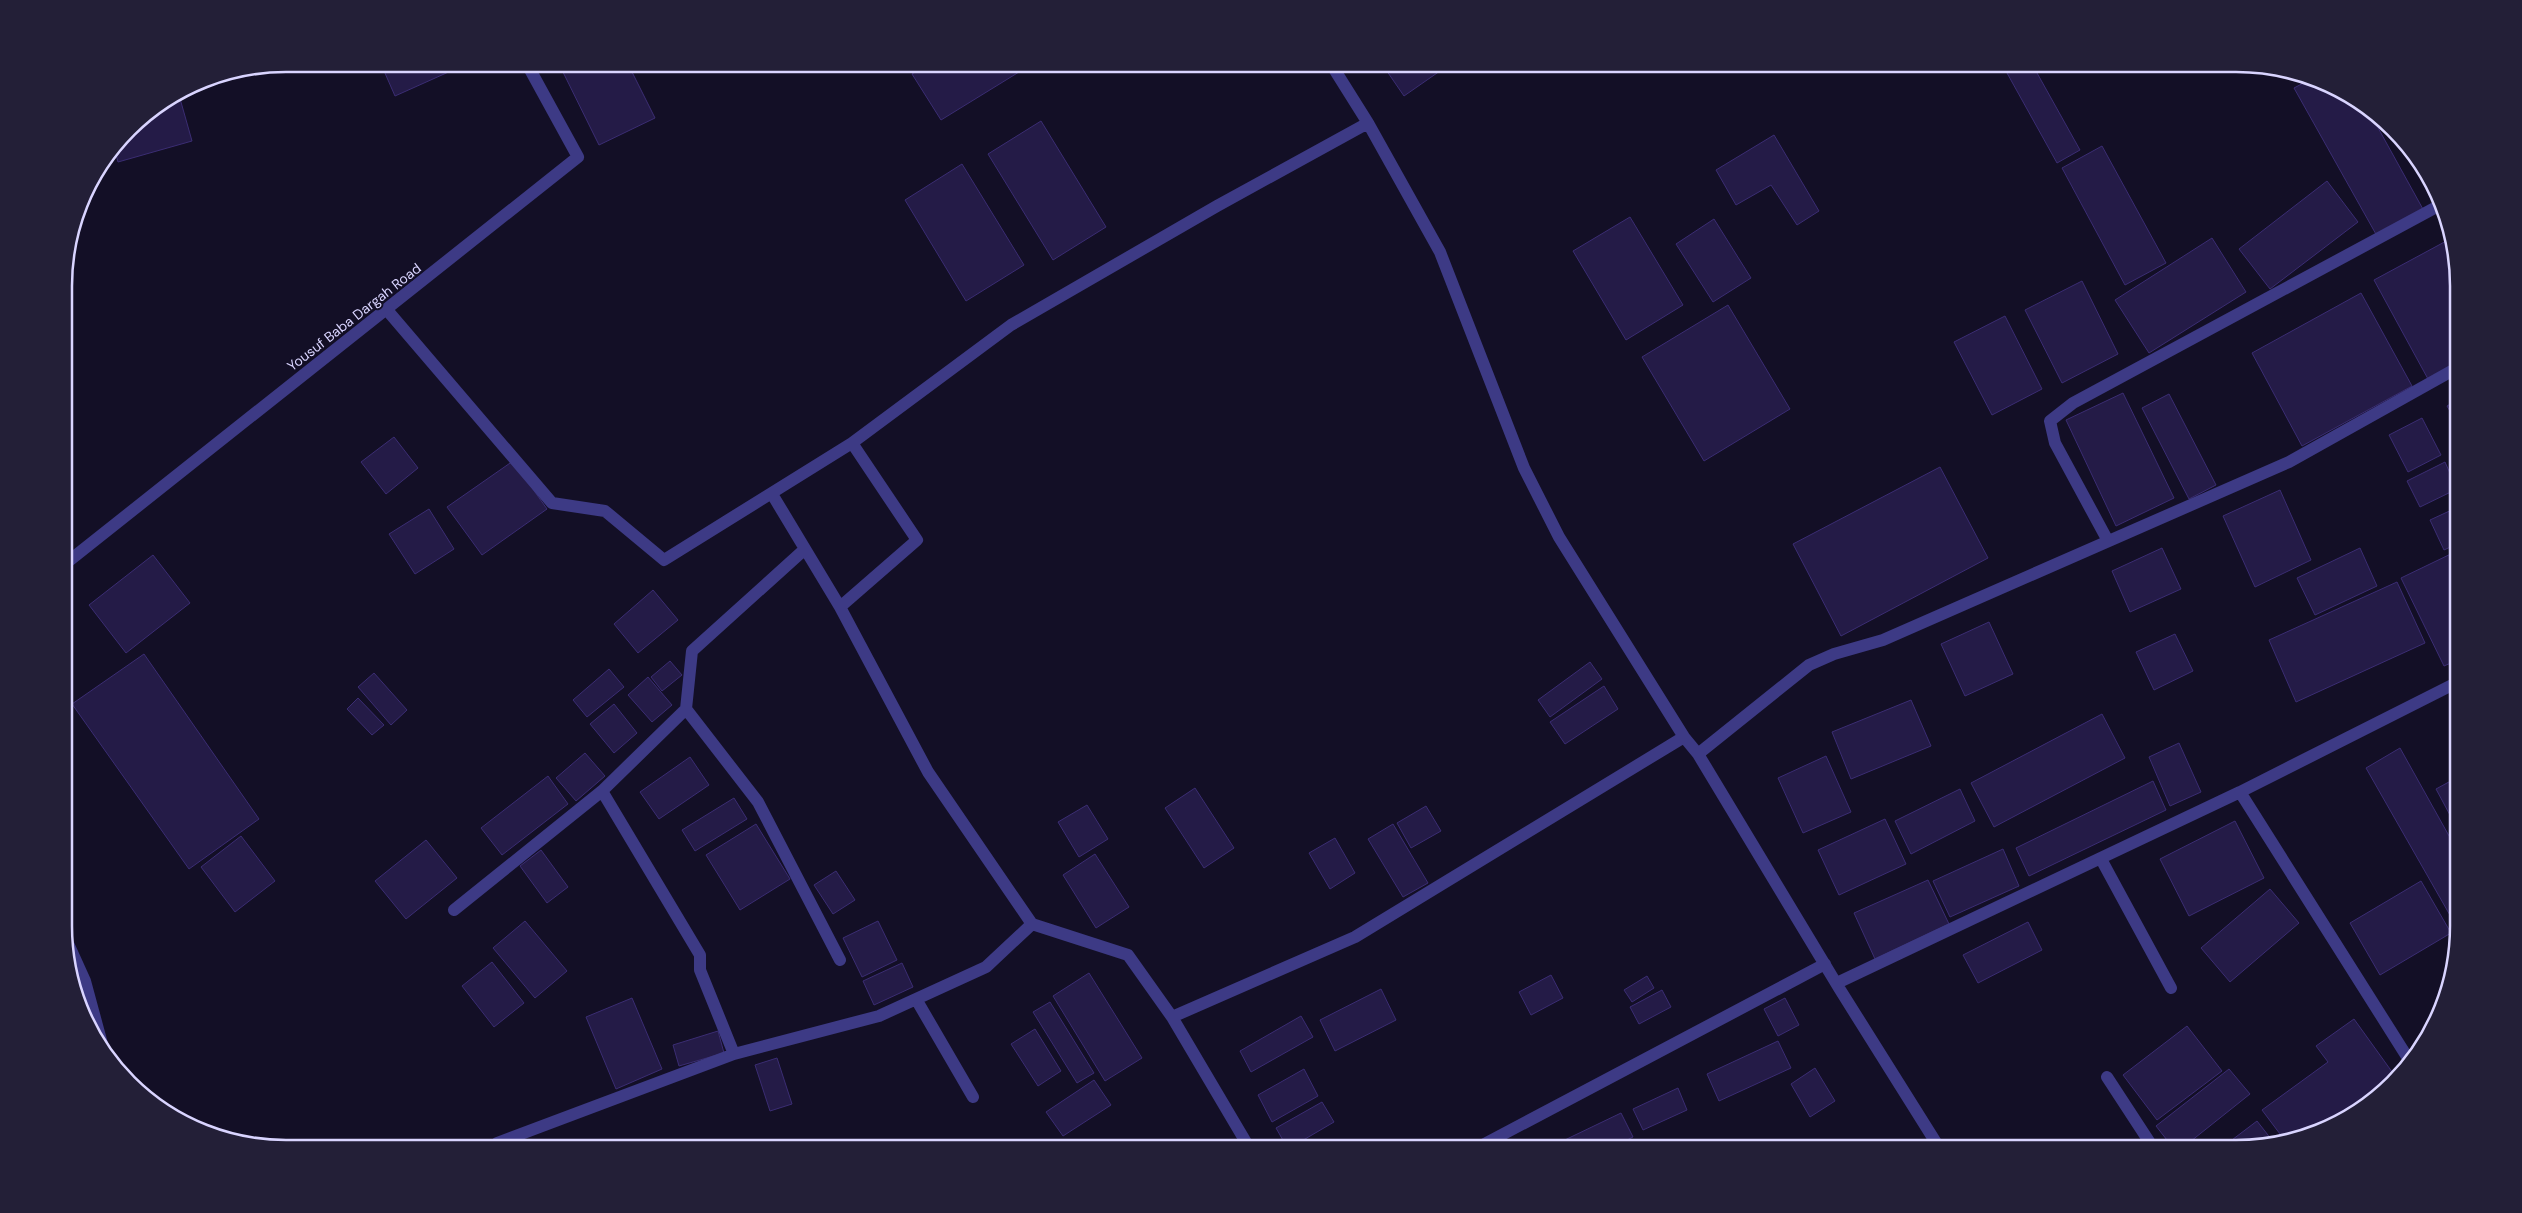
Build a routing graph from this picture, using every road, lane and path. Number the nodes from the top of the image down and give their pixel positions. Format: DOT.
graph roads {
  1 [pos="531,72"];
  2 [pos="1336,72"];
  3 [pos="1368,123"];
  4 [pos="2435,208"];
  5 [pos="387,310"];
  6 [pos="2450,372"];
  7 [pos="852,443"];
  8 [pos="772,494"];
  9 [pos="2108,541"];
  10 [pos="806,549"];
  11 [pos="72,558"];
  12 [pos="840,607"];
  13 [pos="2450,686"];
  14 [pos="686,709"];
  15 [pos="1684,738"];
  16 [pos="1698,754"];
  17 [pos="602,791"];
  18 [pos="2240,792"];
  19 [pos="2101,859"];
  20 [pos="454,910"];
  21 [pos="1032,924"];
  22 [pos="74,957"];
  23 [pos="840,960"];
  24 [pos="1825,964"];
  25 [pos="1837,984"];
  26 [pos="2171,988"];
  27 [pos="916,999"];
  28 [pos="1172,1017"];
  29 [pos="99,1029"];
  30 [pos="734,1054"];
  31 [pos="2406,1055"];
  32 [pos="2107,1077"];
  33 [pos="973,1097"];
  34 [pos="505,1140"];
  35 [pos="1245,1140"];
  36 [pos="1492,1140"];
  37 [pos="1934,1140"];
  38 [pos="2148,1140"];
  1 -- 5 [label="street, Yousuf Baba Dargah Road"];
  2 -- 3 [label="street"];
  3 -- 7 [label="street"];
  3 -- 15 [label="street"];
  4 -- 9 [label="street"];
  5 -- 8 [label="street"];
  5 -- 11 [label="street, Yousuf Baba Dargah Road"];
  6 -- 9 [label="street"];
  7 -- 8 [label="street"];
  7 -- 12 [label="street"];
  8 -- 10 [label="street"];
  9 -- 16 [label="street"];
  10 -- 12 [label="street"];
  10 -- 14 [label="street"];
  12 -- 21 [label="street"];
  13 -- 18 [label="street"];
  14 -- 17 [label="street"];
  14 -- 23 [label="street"];
  15 -- 16 [label="street"];
  15 -- 28 [label="street"];
  16 -- 24 [label="street"];
  17 -- 20 [label="street"];
  17 -- 30 [label="street"];
  18 -- 19 [label="street"];
  18 -- 31 [label="street"];
  19 -- 25 [label="street"];
  19 -- 26 [label="street"];
  21 -- 27 [label="street"];
  21 -- 28 [label="street"];
  22 -- 29 [label="street"];
  24 -- 25 [label="street"];
  24 -- 36 [label="street"];
  25 -- 37 [label="street"];
  27 -- 30 [label="street"];
  27 -- 33 [label="street"];
  28 -- 35 [label="street"];
  30 -- 34 [label="street"];
  32 -- 38 [label="street"];
}
